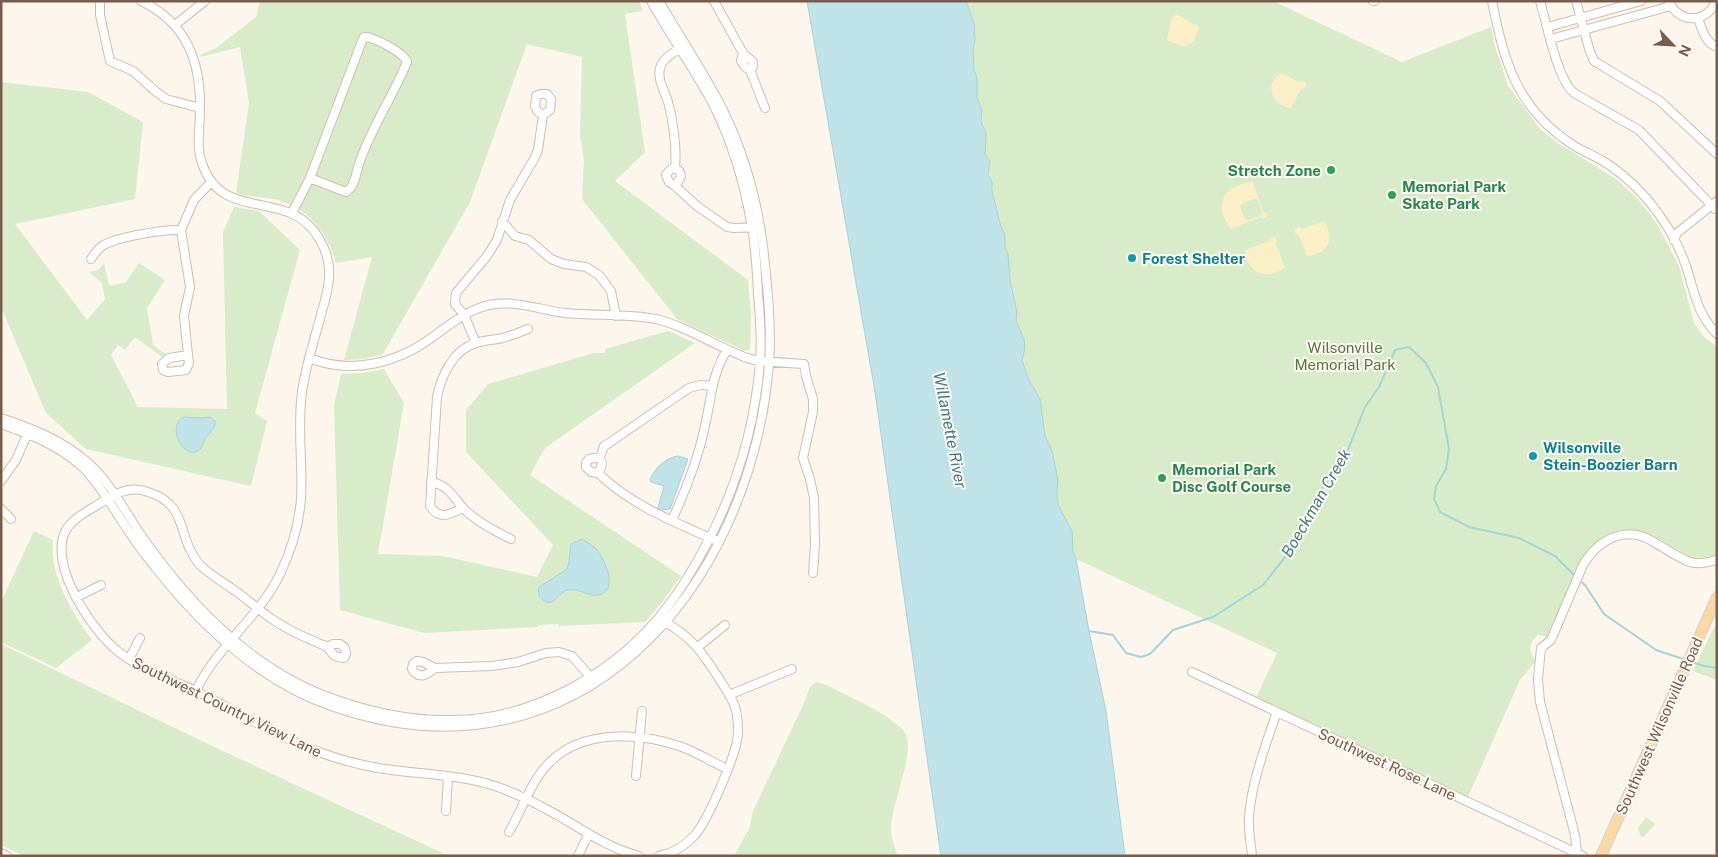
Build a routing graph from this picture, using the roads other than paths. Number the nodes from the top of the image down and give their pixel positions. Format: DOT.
graph roads {
  1 [pos="100,1"];
  2 [pos="141,1"];
  3 [pos="205,1"];
  4 [pos="651,1"];
  5 [pos="659,1"];
  6 [pos="714,1"];
  7 [pos="1492,1"];
  8 [pos="1540,1"];
  9 [pos="1576,1"];
  10 [pos="1641,1"];
  11 [pos="1716,1"];
  12 [pos="1670,4"];
  13 [pos="1581,18"];
  14 [pos="1698,18"];
  15 [pos="175,25"];
  16 [pos="1548,27"];
  17 [pos="1584,30"];
  18 [pos="1551,39"];
  19 [pos="1717,47"];
  20 [pos="683,48"];
  21 [pos="200,108"];
  22 [pos="765,108"];
  23 [pos="543,116"];
  24 [pos="1717,154"];
  25 [pos="310,178"];
  26 [pos="211,182"];
  27 [pos="1715,206"];
  28 [pos="292,213"];
  29 [pos="502,221"];
  30 [pos="756,227"];
  31 [pos="181,230"];
  32 [pos="515,236"];
  33 [pos="497,240"];
  34 [pos="1674,240"];
  35 [pos="91,259"];
  36 [pos="464,315"];
  37 [pos="616,316"];
  38 [pos="528,330"];
  39 [pos="1717,334"];
  40 [pos="476,343"];
  41 [pos="727,350"];
  42 [pos="188,355"];
  43 [pos="309,358"];
  44 [pos="765,362"];
  45 [pos="713,386"];
  46 [pos="1,418"];
  47 [pos="1,424"];
  48 [pos="28,431"];
  49 [pos="600,457"];
  50 [pos="598,474"];
  51 [pos="1,481"];
  52 [pos="431,481"];
  53 [pos="111,496"];
  54 [pos="463,508"];
  55 [pos="1,509"];
  56 [pos="11,519"];
  57 [pos="672,520"];
  58 [pos="710,538"];
  59 [pos="511,539"];
  60 [pos="719,542"];
  61 [pos="1717,560"];
  62 [pos="813,573"];
  63 [pos="101,585"];
  64 [pos="77,597"];
  65 [pos="1717,597"];
  66 [pos="258,608"];
  67 [pos="658,618"];
  68 [pos="666,623"];
  69 [pos="725,625"];
  70 [pos="140,638"];
  71 [pos="230,643"];
  72 [pos="698,647"];
  73 [pos="328,648"];
  74 [pos="129,659"];
  75 [pos="435,668"];
  76 [pos="792,669"];
  77 [pos="1192,672"];
  78 [pos="593,680"];
  79 [pos="196,691"];
  80 [pos="729,695"];
  81 [pos="642,711"];
  82 [pos="1276,712"];
  83 [pos="639,737"];
  84 [pos="727,769"];
  85 [pos="636,776"];
  86 [pos="448,777"];
  87 [pos="527,800"];
  88 [pos="446,811"];
  89 [pos="509,832"];
  90 [pos="588,835"];
  91 [pos="1,853"];
  92 [pos="1580,854"];
  93 [pos="7,856"];
  94 [pos="578,856"];
  95 [pos="639,856"];
  96 [pos="659,856"];
  97 [pos="1252,856"];
  98 [pos="1601,856"];
  1 -- 21 [label="street"];
  2 -- 15 [label="street"];
  3 -- 15 [label="street"];
  4 -- 20 [label="street"];
  5 -- 20 [label="street"];
  6 -- 22 [label="street"];
  7 -- 34 [label="street"];
  8 -- 16 [label="street"];
  9 -- 13 [label="street"];
  10 -- 13 [label="street"];
  11 -- 14 [label="street"];
  12 -- 14 [label="street"];
  12 -- 17 [label="street"];
  13 -- 16 [label="street"];
  13 -- 17 [label="street"];
  14 -- 19 [label="street"];
  15 -- 21 [label="street"];
  16 -- 18 [label="street"];
  17 -- 18 [label="street"];
  17 -- 24 [label="street"];
  18 -- 27 [label="street"];
  20 -- 30 [label="street"];
  20 -- 30 [label="street"];
  21 -- 26 [label="street"];
  23 -- 29 [label="street"];
  25 -- 25 [label="street"];
  25 -- 28 [label="street"];
  26 -- 28 [label="street"];
  26 -- 31 [label="street"];
  27 -- 34 [label="street"];
  28 -- 43 [label="street"];
  29 -- 32 [label="street"];
  29 -- 33 [label="street"];
  30 -- 44 [label="street"];
  31 -- 35 [label="street"];
  31 -- 42 [label="street"];
  32 -- 33 [label="street"];
  32 -- 37 [label="street"];
  33 -- 36 [label="street"];
  34 -- 39 [label="street"];
  36 -- 37 [label="street"];
  36 -- 40 [label="street"];
  36 -- 43 [label="street"];
  37 -- 41 [label="street"];
  38 -- 40 [label="street"];
  40 -- 52 [label="street"];
  41 -- 44 [label="street"];
  41 -- 45 [label="street"];
  43 -- 66 [label="street"];
  44 -- 58 [label="street"];
  44 -- 60 [label="street"];
  44 -- 62 [label="street"];
  45 -- 49 [label="street"];
  45 -- 57 [label="street"];
  46 -- 48 [label="street"];
  47 -- 48 [label="street"];
  48 -- 51 [label="street"];
  48 -- 53 [label="street"];
  49 -- 50 [label="street"];
  49 -- 50 [label="street"];
  50 -- 57 [label="street"];
  52 -- 54 [label="street"];
  52 -- 54 [label="street"];
  53 -- 64 [label="street, Southwest Country View Lane"];
  53 -- 66 [label="street"];
  53 -- 71 [label="street"];
  54 -- 59 [label="street"];
  55 -- 56 [label="street"];
  57 -- 58 [label="street"];
  58 -- 60 [label="street"];
  58 -- 67 [label="street"];
  60 -- 68 [label="street"];
  61 -- 92 [label="street"];
  63 -- 64 [label="street"];
  64 -- 74 [label="street, Southwest Country View Lane"];
  65 -- 98 [label="main road, Southwest Wilsonville Road"];
  66 -- 71 [label="street"];
  66 -- 73 [label="street"];
  67 -- 68 [label="street"];
  67 -- 78 [label="street"];
  68 -- 72 [label="street"];
  68 -- 78 [label="street"];
  69 -- 72 [label="street"];
  70 -- 74 [label="street"];
  71 -- 78 [label="street"];
  71 -- 79 [label="street"];
  72 -- 80 [label="street"];
  74 -- 79 [label="street, Southwest Country View Lane"];
  75 -- 78 [label="street"];
  76 -- 80 [label="street"];
  77 -- 82 [label="street, Southwest Rose Lane"];
  79 -- 86 [label="street, Southwest Country View Lane"];
  80 -- 84 [label="street"];
  81 -- 83 [label="street"];
  82 -- 92 [label="street, Southwest Rose Lane"];
  82 -- 97 [label="street"];
  83 -- 84 [label="street"];
  83 -- 85 [label="street"];
  83 -- 87 [label="street"];
  84 -- 96 [label="street"];
  86 -- 87 [label="street, Southwest Country View Lane"];
  86 -- 88 [label="street"];
  87 -- 89 [label="street"];
  87 -- 90 [label="street, Southwest Country View Lane"];
  90 -- 94 [label="street"];
  90 -- 95 [label="street, Southwest Country View Lane"];
  91 -- 93 [label="street"];
}
